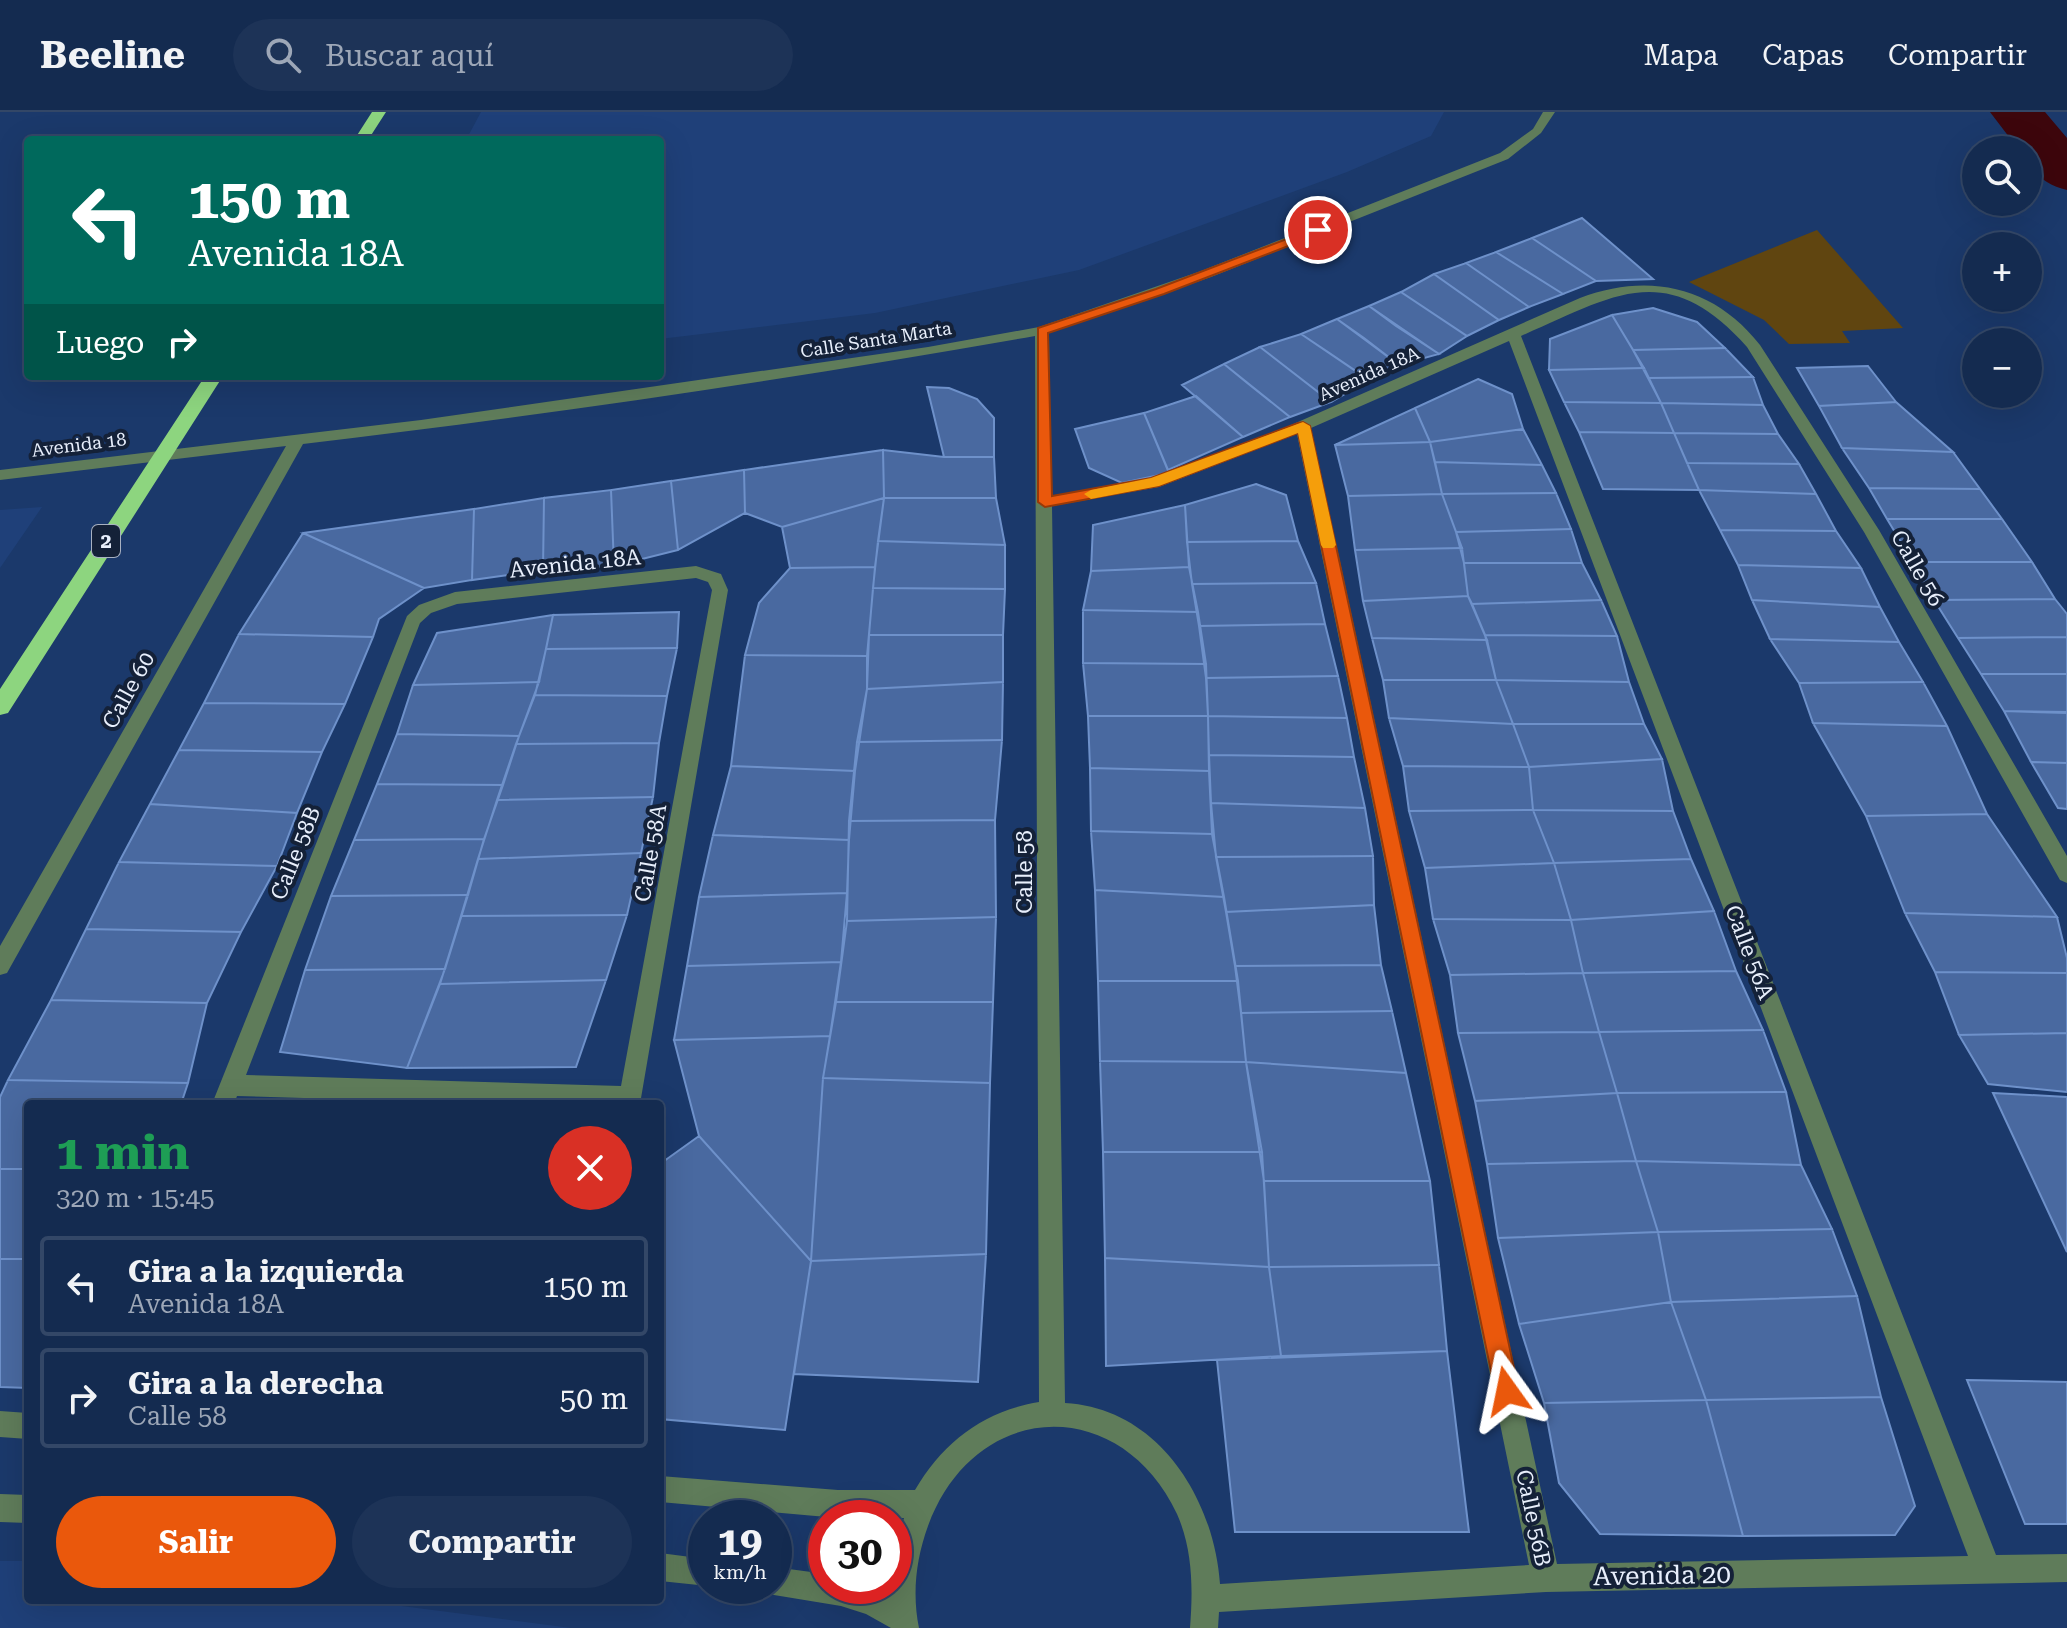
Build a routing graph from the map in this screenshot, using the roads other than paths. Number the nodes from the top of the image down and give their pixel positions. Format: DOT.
graph roads {
  1 [pos="379,112"];
  2 [pos="1549,112"];
  3 [pos="364,136"];
  4 [pos="1703,305"];
  5 [pos="1042,331"];
  6 [pos="1513,334"];
  7 [pos="211,380"];
  8 [pos="1303,426"];
  9 [pos="298,439"];
  10 [pos="162,454"];
  11 [pos="0,475"];
  12 [pos="1045,502"];
  13 [pos="718,609"];
  14 [pos="413,620"];
  15 [pos="0,707"];
  16 [pos="2067,874"];
  17 [pos="0,966"];
  18 [pos="226,1094"];
  19 [pos="629,1099"];
  20 [pos="1052,1412"];
  21 [pos="0,1424"];
  22 [pos="24,1426"];
  23 [pos="664,1489"];
  24 [pos="920,1504"];
  25 [pos="0,1508"];
  26 [pos="24,1509"];
  27 [pos="664,1568"];
  28 [pos="2067,1568"];
  29 [pos="1987,1569"];
  30 [pos="688,1571"];
  31 [pos="1546,1578"];
  32 [pos="792,1583"];
  33 [pos="1209,1599"];
  34 [pos="904,1623"];
  35 [pos="1204,1628"];
  1 -- 3 [label="highway"];
  2 -- 5 [label="street, Calle Santa Marta"];
  4 -- 6 [label="street, Avenida 18A"];
  4 -- 16 [label="street, Calle 56"];
  5 -- 9 [label="street, Calle Santa Marta"];
  5 -- 12 [label="street, Calle 58"];
  6 -- 8 [label="street, Avenida 18A"];
  6 -- 29 [label="street, Calle 56A"];
  7 -- 10 [label="highway, 2"];
  8 -- 12 [label="street, Avenida 18A"];
  8 -- 31 [label="street, Calle 56B"];
  9 -- 10 [label="street, Calle Santa Marta"];
  9 -- 17 [label="street, Calle 60"];
  10 -- 11 [label="street, Avenida 18"];
  10 -- 15 [label="highway, 2"];
  12 -- 20 [label="street, Calle 58"];
  13 -- 14 [label="street, Avenida 18A"];
  13 -- 19 [label="street, Calle 58A"];
  14 -- 18 [label="street, Calle 58B"];
  18 -- 19 [label="street"];
  20 -- 24 [label="street"];
  20 -- 33 [label="street"];
  21 -- 22 [label="street"];
  23 -- 24 [label="street"];
  24 -- 34 [label="street"];
  25 -- 26 [label="street"];
  27 -- 30 [label="street"];
  28 -- 29 [label="street, Avenida 20"];
  29 -- 31 [label="street, Avenida 20"];
  31 -- 33 [label="street, Avenida 20"];
  32 -- 34 [label="street"];
  33 -- 35 [label="street"];
}
